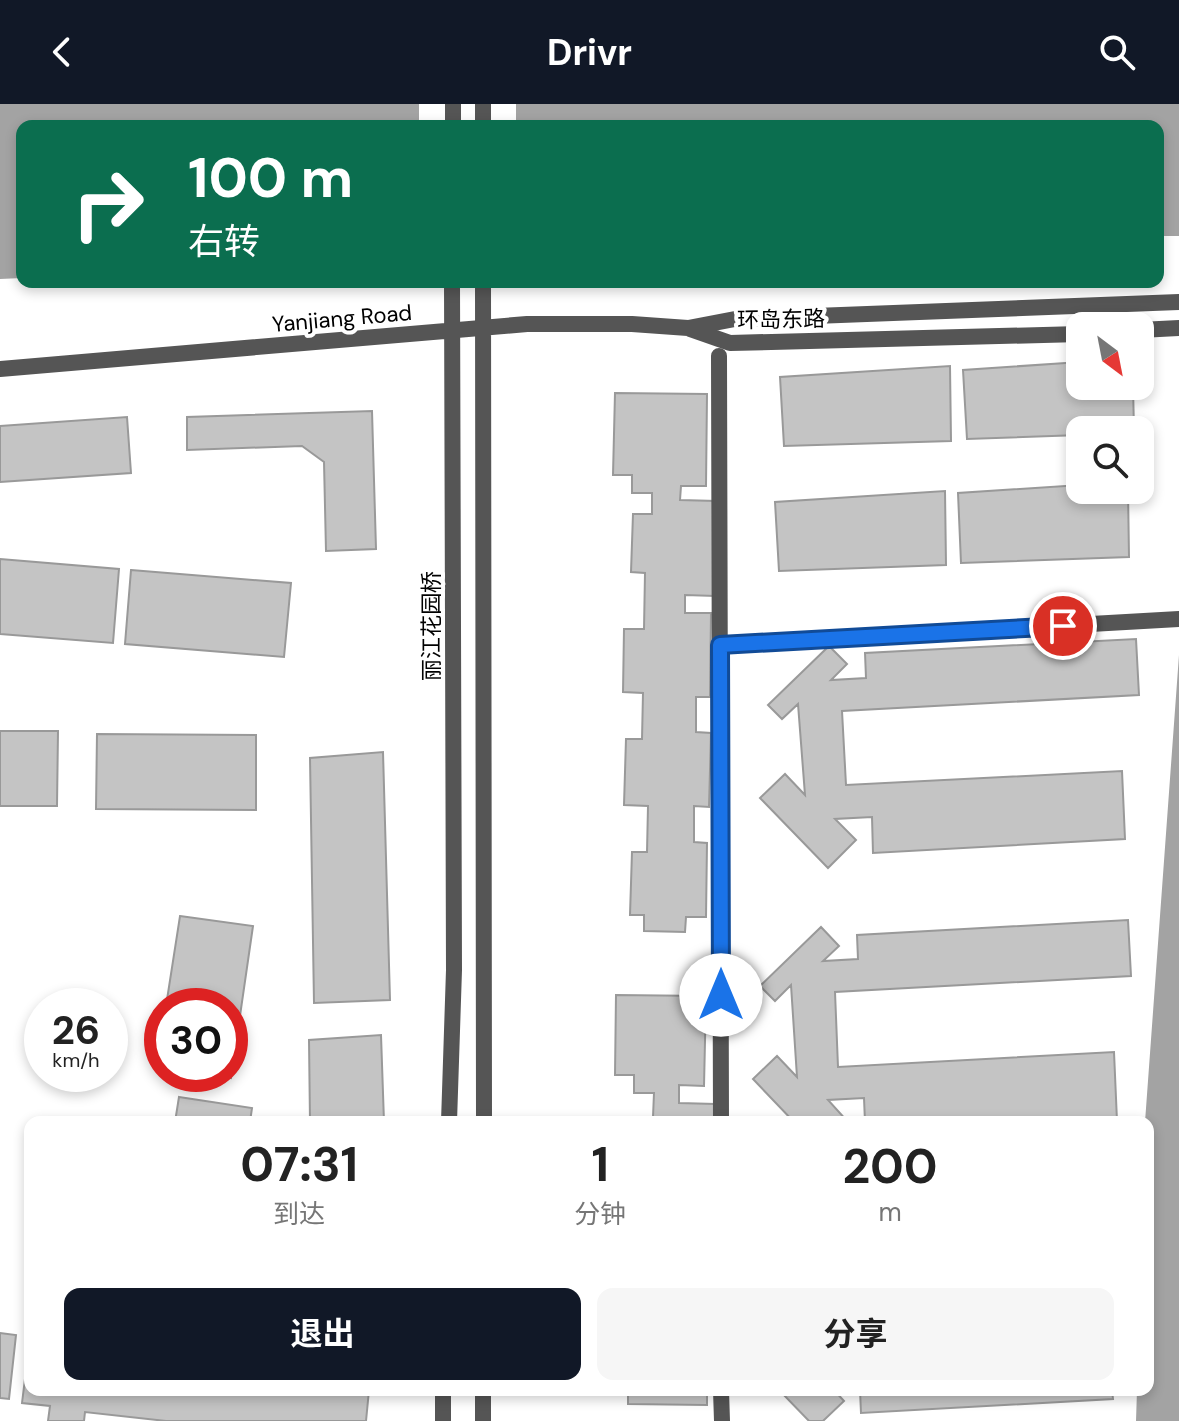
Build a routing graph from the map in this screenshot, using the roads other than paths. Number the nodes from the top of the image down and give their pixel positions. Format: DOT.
graph roads {
  1 [pos="452,288"];
  2 [pos="483,288"];
  3 [pos="1179,302"];
  4 [pos="688,328"];
  5 [pos="1179,328"];
  6 [pos="1154,329"];
  7 [pos="1066,334"];
  8 [pos="719,356"];
  9 [pos="0,369"];
  10 [pos="1179,619"];
  11 [pos="720,645"];
  12 [pos="449,1116"];
  13 [pos="484,1116"];
  14 [pos="721,1116"];
  15 [pos="443,1396"];
  16 [pos="483,1396"];
  17 [pos="721,1396"];
  18 [pos="443,1421"];
  19 [pos="483,1421"];
  20 [pos="722,1421"];
  1 -- 12 [label="street, 丽江花园桥"];
  2 -- 13 [label="street"];
  3 -- 4 [label="street, 环岛东路"];
  4 -- 7 [label="street, 环岛东路"];
  4 -- 9 [label="street, Yanjiang Road"];
  5 -- 6 [label="street"];
  8 -- 11 [label="street"];
  10 -- 11 [label="street"];
  11 -- 14 [label="street"];
  15 -- 18 [label="street"];
  16 -- 19 [label="street"];
  17 -- 20 [label="street"];
}
